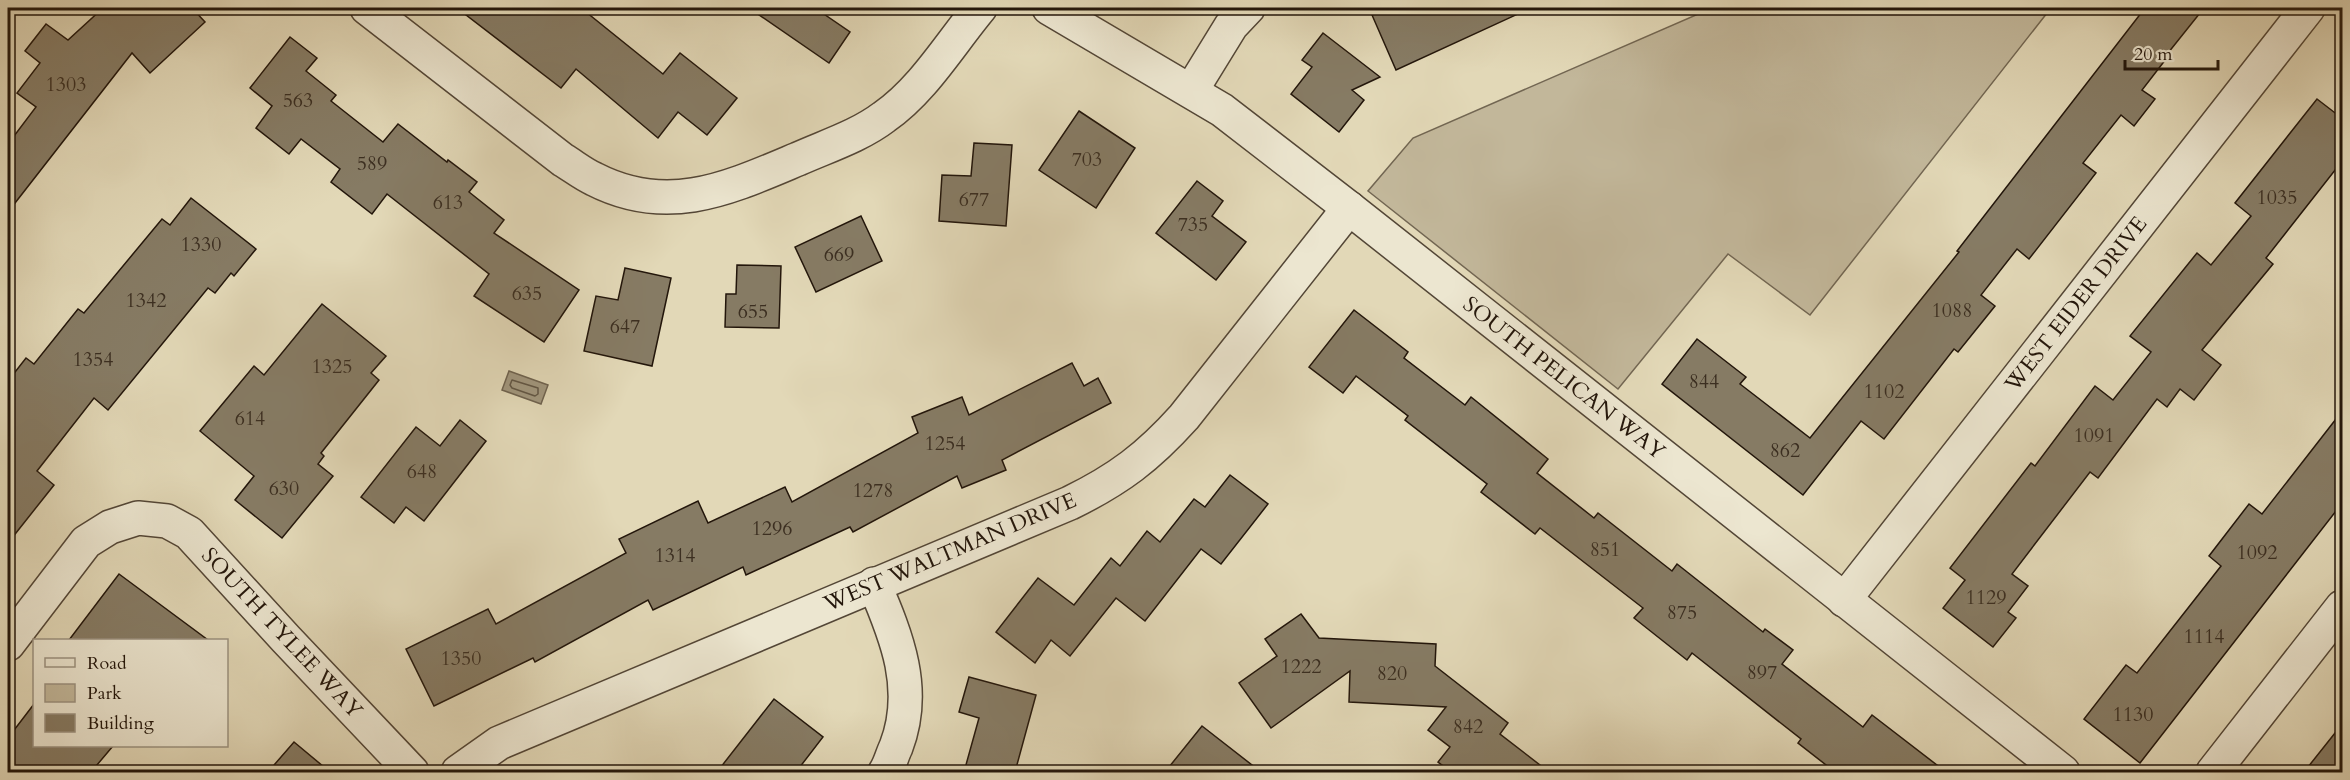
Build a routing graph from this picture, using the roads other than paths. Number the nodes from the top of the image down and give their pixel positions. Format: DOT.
graph roads {
  1 [pos="367,8"];
  2 [pos="980,8"];
  3 [pos="1049,8"];
  4 [pos="1248,8"];
  5 [pos="2308,8"];
  6 [pos="1191,91"];
  7 [pos="1349,208"];
  8 [pos="874,584"];
  9 [pos="1844,600"];
  10 [pos="2343,607"];
  11 [pos="8,644"];
  12 [pos="412,772"];
  13 [pos="458,772"];
  14 [pos="885,772"];
  15 [pos="2063,772"];
  16 [pos="2213,772"];
  1 -- 2 [label="street"];
  3 -- 6 [label="street, SOUTH PELICAN WAY"];
  4 -- 6 [label="street"];
  5 -- 9 [label="street, WEST EIDER DRIVE"];
  6 -- 7 [label="street, SOUTH PELICAN WAY"];
  7 -- 8 [label="street, WEST WALTMAN DRIVE"];
  7 -- 9 [label="street, SOUTH PELICAN WAY"];
  8 -- 13 [label="street, WEST WALTMAN DRIVE"];
  8 -- 14 [label="street"];
  9 -- 15 [label="street, SOUTH PELICAN WAY"];
  10 -- 16 [label="street"];
  11 -- 12 [label="street, SOUTH TYLEE WAY"];
}
